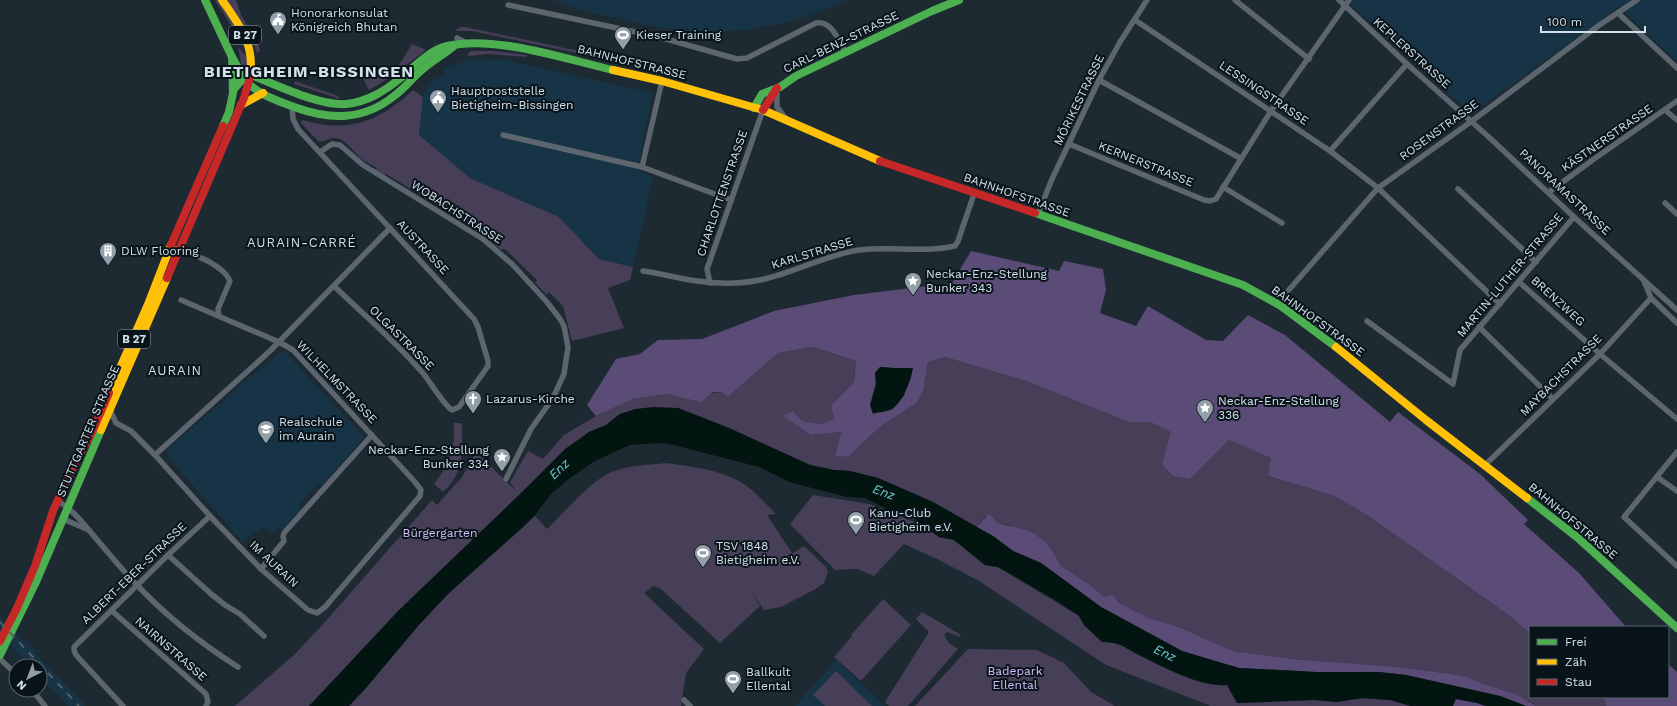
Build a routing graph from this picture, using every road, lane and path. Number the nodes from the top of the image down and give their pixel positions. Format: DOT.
graph roads {
  1 [pos="205,0"];
  2 [pos="222,0"];
  3 [pos="959,0"];
  4 [pos="1147,0"];
  5 [pos="1235,0"];
  6 [pos="1339,0"];
  7 [pos="1349,0"];
  8 [pos="1638,0"];
  9 [pos="508,5"];
  10 [pos="1345,6"];
  11 [pos="1618,13"];
  12 [pos="1135,20"];
  13 [pos="456,42"];
  14 [pos="846,53"];
  15 [pos="232,57"];
  16 [pos="1309,59"];
  17 [pos="1407,64"];
  18 [pos="1677,68"];
  19 [pos="248,79"];
  20 [pos="1099,80"];
  21 [pos="662,81"];
  22 [pos="777,88"];
  23 [pos="233,90"];
  24 [pos="263,93"];
  25 [pos="1677,101"];
  26 [pos="241,105"];
  27 [pos="292,106"];
  28 [pos="754,108"];
  29 [pos="763,110"];
  30 [pos="1666,110"];
  31 [pos="1271,111"];
  32 [pos="786,120"];
  33 [pos="1677,120"];
  34 [pos="1472,121"];
  35 [pos="503,136"];
  36 [pos="1069,144"];
  37 [pos="1330,150"];
  38 [pos="320,152"];
  39 [pos="1240,158"];
  40 [pos="642,167"];
  41 [pos="1223,187"];
  42 [pos="1378,188"];
  43 [pos="1458,189"];
  44 [pos="1549,192"];
  45 [pos="974,194"];
  46 [pos="731,200"];
  47 [pos="1665,203"];
  48 [pos="1038,214"];
  49 [pos="1677,214"];
  50 [pos="1574,217"];
  51 [pos="1282,223"];
  52 [pos="390,228"];
  53 [pos="170,246"];
  54 [pos="179,249"];
  55 [pos="1536,262"];
  56 [pos="643,271"];
  57 [pos="1644,279"];
  58 [pos="710,282"];
  59 [pos="1519,282"];
  60 [pos="334,286"];
  61 [pos="1651,298"];
  62 [pos="181,300"];
  63 [pos="1500,304"];
  64 [pos="1281,306"];
  65 [pos="1677,310"];
  66 [pos="219,316"];
  67 [pos="1367,321"];
  68 [pos="1677,324"];
  69 [pos="1479,327"];
  70 [pos="279,342"];
  71 [pos="1600,354"];
  72 [pos="1552,398"];
  73 [pos="450,409"];
  74 [pos="110,410"];
  75 [pos="1677,419"];
  76 [pos="372,435"];
  77 [pos="1677,452"];
  78 [pos="155,455"];
  79 [pos="1485,465"];
  80 [pos="1657,477"];
  81 [pos="506,480"];
  82 [pos="421,490"];
  83 [pos="1677,491"];
  84 [pos="58,501"];
  85 [pos="68,507"];
  86 [pos="210,516"];
  87 [pos="63,519"];
  88 [pos="89,530"];
  89 [pos="168,555"];
  90 [pos="1677,566"];
  91 [pos="261,569"];
  92 [pos="137,585"];
  93 [pos="112,611"];
  94 [pos="1677,628"];
  95 [pos="264,636"];
  96 [pos="0,641"];
  97 [pos="0,655"];
  98 [pos="0,658"];
  99 [pos="8,666"];
  100 [pos="238,667"];
  101 [pos="38,698"];
  102 [pos="684,700"];
  103 [pos="45,706"];
  104 [pos="122,706"];
  105 [pos="206,706"];
  106 [pos="690,706"];
  1 -- 15 [label="street, STUTTGARTER STRASSE / B 27"];
  2 -- 19 [label="street, B 27"];
  3 -- 14 [label="street, CARL-BENZ-STRASSE"];
  4 -- 12 [label="street, MÖRIKESTRASSE"];
  5 -- 16 [label="street"];
  6 -- 10 [label="street, KEPLERSTRASSE"];
  7 -- 10 [label="street"];
  8 -- 11 [label="street, ROSENSTRASSE"];
  9 -- 14 [label="street"];
  10 -- 16 [label="street"];
  10 -- 17 [label="street, KEPLERSTRASSE"];
  11 -- 18 [label="street"];
  11 -- 34 [label="street, ROSENSTRASSE"];
  12 -- 20 [label="street, MÖRIKESTRASSE"];
  12 -- 31 [label="street, LESSINGSTRASSE"];
  13 -- 19 [label="street, BAHNHOFSTRASSE"];
  13 -- 21 [label="street, BAHNHOFSTRASSE"];
  13 -- 27 [label="street"];
  14 -- 22 [label="street, CARL-BENZ-STRASSE"];
  15 -- 19 [label="street, STUTTGARTER STRASSE"];
  15 -- 23 [label="street, STUTTGARTER STRASSE / B 27"];
  16 -- 31 [label="street"];
  17 -- 34 [label="street, KEPLERSTRASSE"];
  17 -- 37 [label="street"];
  19 -- 23 [label="street"];
  19 -- 24 [label="street"];
  19 -- 26 [label="street, B 27"];
  20 -- 36 [label="street, MÖRIKESTRASSE"];
  20 -- 39 [label="street"];
  21 -- 28 [label="street, BAHNHOFSTRASSE"];
  21 -- 40 [label="street"];
  22 -- 28 [label="street, CARL-BENZ-STRASSE"];
  22 -- 29 [label="street, CARL-BENZ-STRASSE"];
  22 -- 32 [label="street"];
  23 -- 53 [label="street, STUTTGARTER STRASSE / B 27"];
  24 -- 26 [label="street"];
  24 -- 27 [label="street"];
  25 -- 30 [label="street, KÄSTNERSTRASSE"];
  26 -- 54 [label="street, STUTTGARTER STRASSE / B 27"];
  27 -- 38 [label="street, AUSTRASSE"];
  28 -- 29 [label="street, BAHNHOFSTRASSE"];
  29 -- 32 [label="street, BAHNHOFSTRASSE"];
  29 -- 46 [label="street, CHARLOTTENSTRASSE"];
  30 -- 33 [label="street"];
  30 -- 44 [label="street, KÄSTNERSTRASSE"];
  31 -- 37 [label="street, LESSINGSTRASSE"];
  31 -- 39 [label="street"];
  32 -- 45 [label="street, BAHNHOFSTRASSE"];
  34 -- 42 [label="street, ROSENSTRASSE"];
  34 -- 44 [label="street, PANORAMASTRASSE"];
  35 -- 40 [label="street"];
  36 -- 41 [label="street, KERNERSTRASSE"];
  36 -- 48 [label="street, MÖRIKESTRASSE"];
  37 -- 42 [label="street, LESSINGSTRASSE"];
  38 -- 52 [label="street, AUSTRASSE"];
  38 -- 81 [label="street, WOBACHSTRASSE"];
  39 -- 41 [label="street"];
  40 -- 46 [label="street"];
  41 -- 51 [label="street"];
  42 -- 63 [label="street, LESSINGSTRASSE"];
  42 -- 64 [label="street, ROSENSTRASSE"];
  43 -- 55 [label="street"];
  44 -- 50 [label="street, PANORAMASTRASSE"];
  45 -- 48 [label="street, BAHNHOFSTRASSE"];
  45 -- 58 [label="street, KARLSTRASSE"];
  46 -- 58 [label="street, CHARLOTTENSTRASSE"];
  47 -- 49 [label="street"];
  48 -- 64 [label="street, BAHNHOFSTRASSE"];
  50 -- 55 [label="street, MARTIN-LUTHER-STRASSE"];
  50 -- 57 [label="street, PANORAMASTRASSE"];
  52 -- 60 [label="street"];
  52 -- 73 [label="street, AUSTRASSE"];
  53 -- 54 [label="street"];
  53 -- 84 [label="street, STUTTGARTER STRASSE / B 27"];
  54 -- 66 [label="street"];
  54 -- 74 [label="street, STUTTGARTER STRASSE / B 27"];
  55 -- 59 [label="street, MARTIN-LUTHER-STRASSE"];
  56 -- 58 [label="street, KARLSTRASSE"];
  57 -- 61 [label="street, PANORAMASTRASSE"];
  57 -- 65 [label="street, PANORAMASTRASSE"];
  59 -- 63 [label="street, MARTIN-LUTHER-STRASSE"];
  59 -- 71 [label="street, BRENZWEG"];
  60 -- 70 [label="street"];
  60 -- 73 [label="street, OLGASTRASSE"];
  61 -- 68 [label="street, PANORAMASTRASSE"];
  61 -- 71 [label="street, MAYBACHSTRASSE"];
  62 -- 66 [label="street, WILHELMSTRASSE"];
  63 -- 69 [label="street, MARTIN-LUTHER-STRASSE"];
  64 -- 79 [label="street, BAHNHOFSTRASSE"];
  66 -- 70 [label="street, WILHELMSTRASSE"];
  67 -- 69 [label="street, MARTIN-LUTHER-STRASSE"];
  69 -- 72 [label="street"];
  70 -- 76 [label="street, WILHELMSTRASSE"];
  70 -- 78 [label="street"];
  71 -- 72 [label="street, MAYBACHSTRASSE"];
  71 -- 75 [label="street, BRENZWEG"];
  72 -- 79 [label="street, MAYBACHSTRASSE"];
  74 -- 78 [label="street, IM AURAIN"];
  74 -- 85 [label="street, STUTTGARTER STRASSE / B 27"];
  76 -- 82 [label="street, WILHELMSTRASSE"];
  76 -- 91 [label="street, WILHELMSTRASSE"];
  77 -- 80 [label="street"];
  78 -- 86 [label="street, IM AURAIN"];
  79 -- 94 [label="street, BAHNHOFSTRASSE"];
  80 -- 83 [label="street"];
  80 -- 90 [label="street"];
  82 -- 91 [label="street, IM AURAIN"];
  84 -- 85 [label="street"];
  84 -- 96 [label="street, STUTTGARTER STRASSE / B 27"];
  85 -- 87 [label="street, STUTTGARTER STRASSE / B 27"];
  85 -- 88 [label="street"];
  86 -- 89 [label="street, ALBERT-EBER-STRASSE"];
  86 -- 91 [label="street, IM AURAIN"];
  87 -- 88 [label="street"];
  87 -- 97 [label="street, STUTTGARTER STRASSE / B 27"];
  88 -- 92 [label="street"];
  89 -- 92 [label="street, ALBERT-EBER-STRASSE"];
  89 -- 95 [label="street"];
  92 -- 93 [label="street, ALBERT-EBER-STRASSE"];
  92 -- 100 [label="street"];
  93 -- 104 [label="street, ALBERT-EBER-STRASSE"];
  93 -- 105 [label="street, NAIRNSTRASSE"];
  98 -- 99 [label="street"];
  101 -- 103 [label="street"];
  102 -- 106 [label="street"];
}
